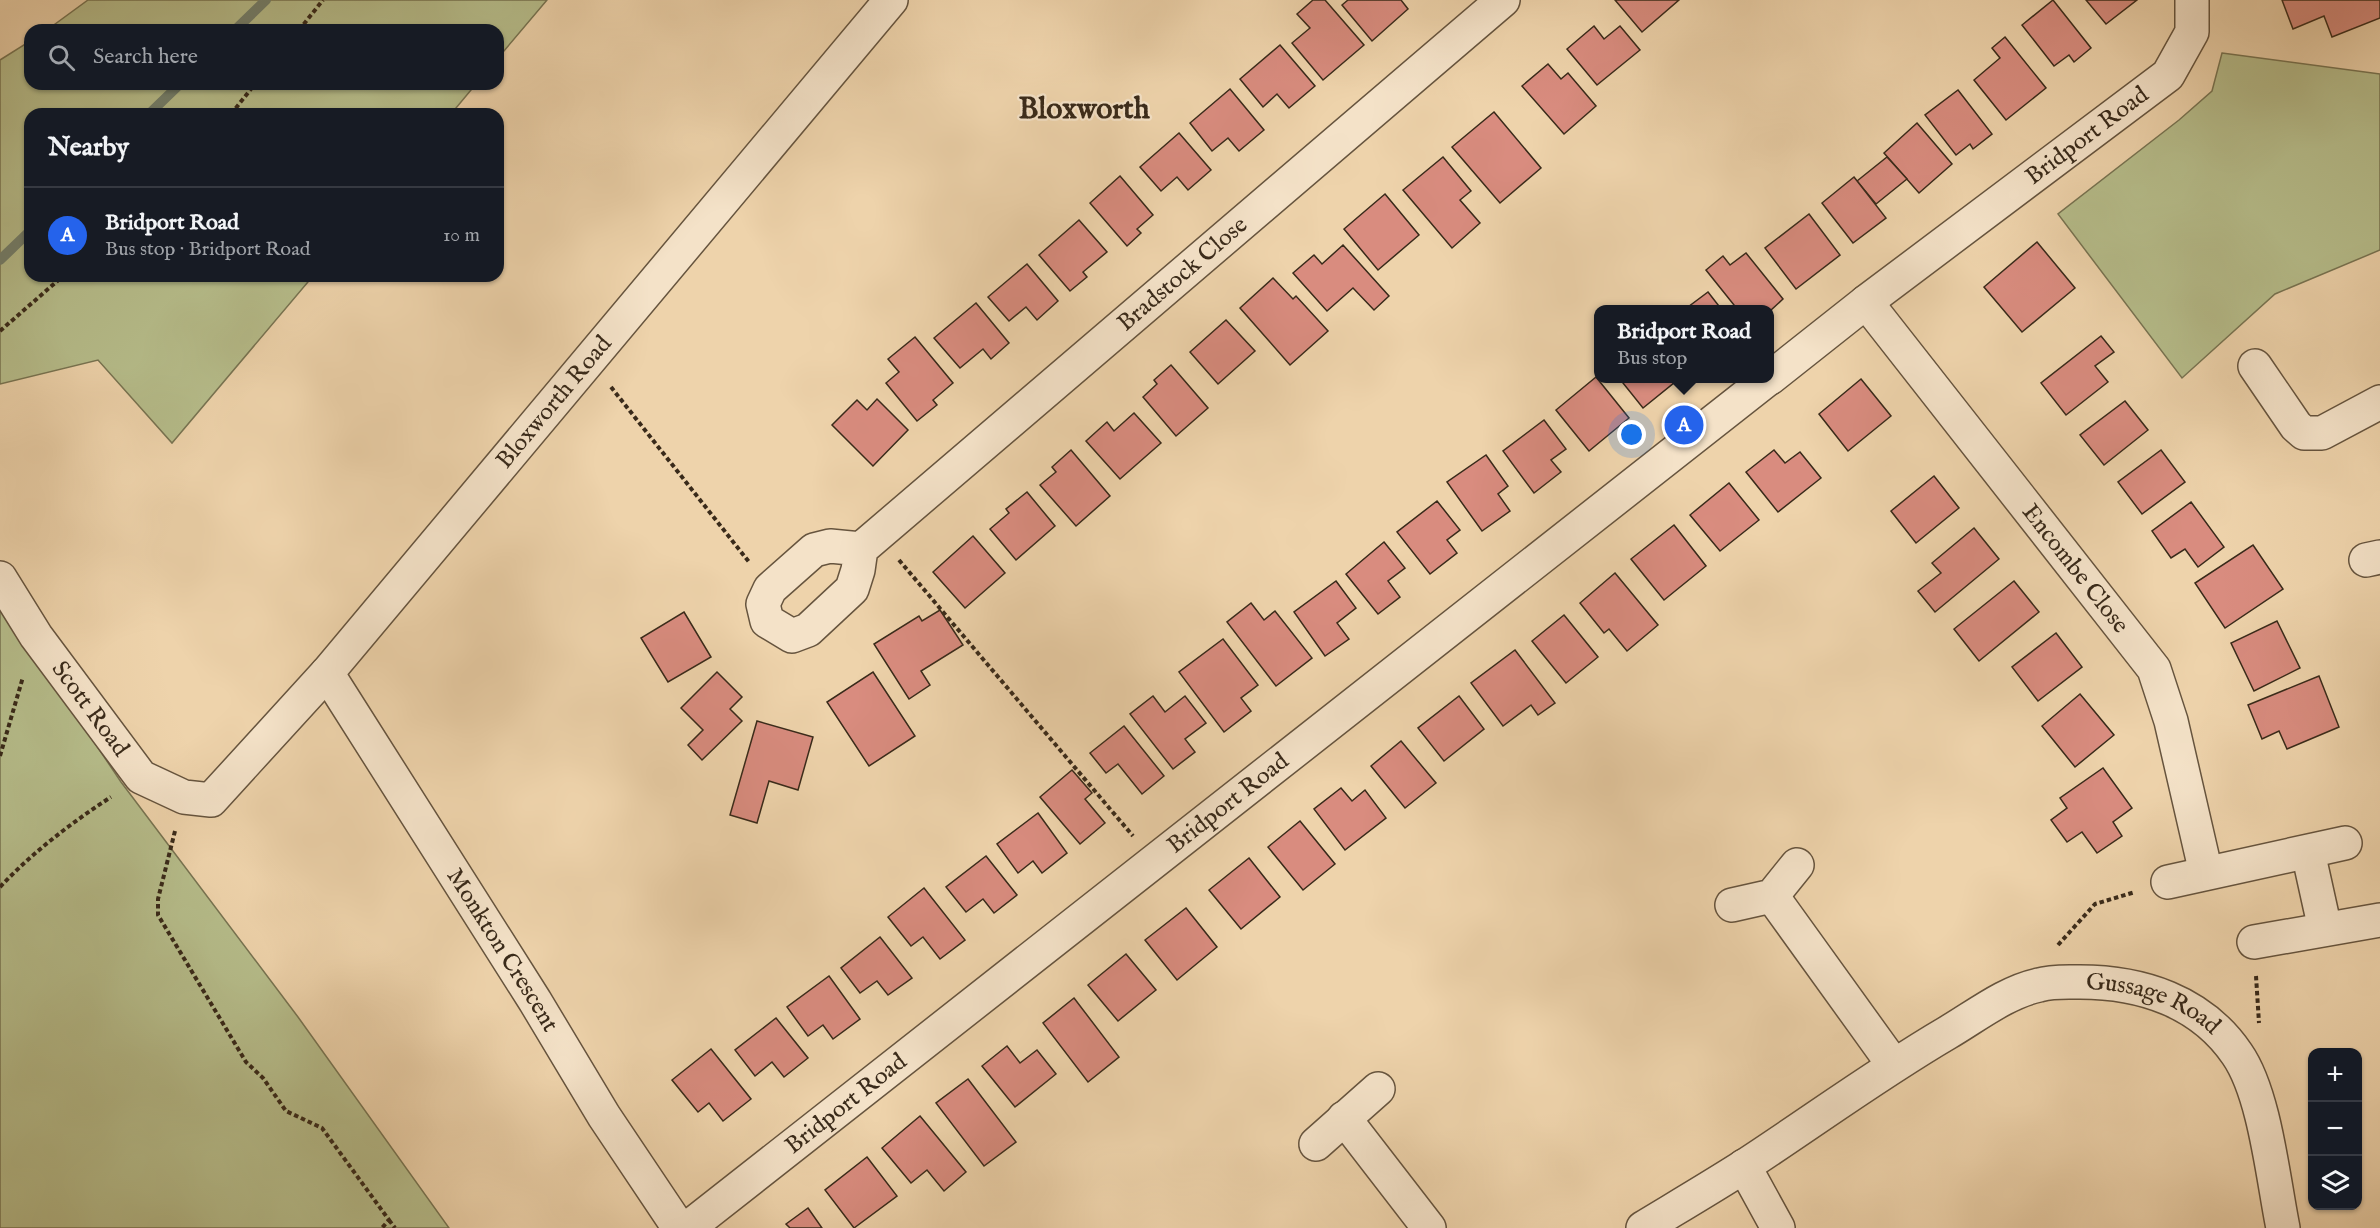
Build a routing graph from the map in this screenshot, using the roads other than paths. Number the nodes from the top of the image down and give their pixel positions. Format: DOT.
graph roads {
  1 [pos="891,0"];
  2 [pos="1503,0"];
  3 [pos="2192,0"];
  4 [pos="1866,302"];
  5 [pos="2255,366"];
  6 [pos="1774,374"];
  7 [pos="1763,383"];
  8 [pos="2380,402"];
  9 [pos="869,542"];
  10 [pos="0,578"];
  11 [pos="327,673"];
  12 [pos="198,798"];
  13 [pos="2345,843"];
  14 [pos="2307,852"];
  15 [pos="1797,864"];
  16 [pos="2206,873"];
  17 [pos="2168,882"];
  18 [pos="1772,896"];
  19 [pos="1732,905"];
  20 [pos="2380,920"];
  21 [pos="2325,929"];
  22 [pos="2254,942"];
  23 [pos="1893,1064"];
  24 [pos="1378,1089"];
  25 [pos="1344,1118"];
  26 [pos="1316,1144"];
  27 [pos="1744,1166"];
  28 [pos="679,1228"];
  29 [pos="688,1228"];
  30 [pos="1429,1228"];
  31 [pos="1643,1228"];
  32 [pos="1778,1228"];
  33 [pos="2283,1228"];
  1 -- 11 [label="street, Bloxworth Road"];
  2 -- 9 [label="street, Bradstock Close"];
  3 -- 4 [label="street, Bridport Road"];
  4 -- 6 [label="street, Bridport Road"];
  4 -- 16 [label="street, Encombe Close"];
  5 -- 8 [label="street"];
  7 -- 29 [label="street, Bridport Road"];
  9 -- 9 [label="street"];
  10 -- 12 [label="street, Scott Road"];
  11 -- 12 [label="street, Bloxworth Road"];
  11 -- 28 [label="street, Monkton Crescent"];
  13 -- 14 [label="street"];
  14 -- 16 [label="street"];
  14 -- 21 [label="street"];
  15 -- 18 [label="street"];
  16 -- 17 [label="street"];
  18 -- 19 [label="street"];
  18 -- 23 [label="street"];
  20 -- 21 [label="street"];
  21 -- 22 [label="street"];
  23 -- 27 [label="street, Gussage Road"];
  23 -- 33 [label="street, Gussage Road"];
  24 -- 25 [label="street"];
  25 -- 26 [label="street"];
  25 -- 30 [label="street"];
  27 -- 31 [label="street, Gussage Road"];
  27 -- 32 [label="street"];
}
